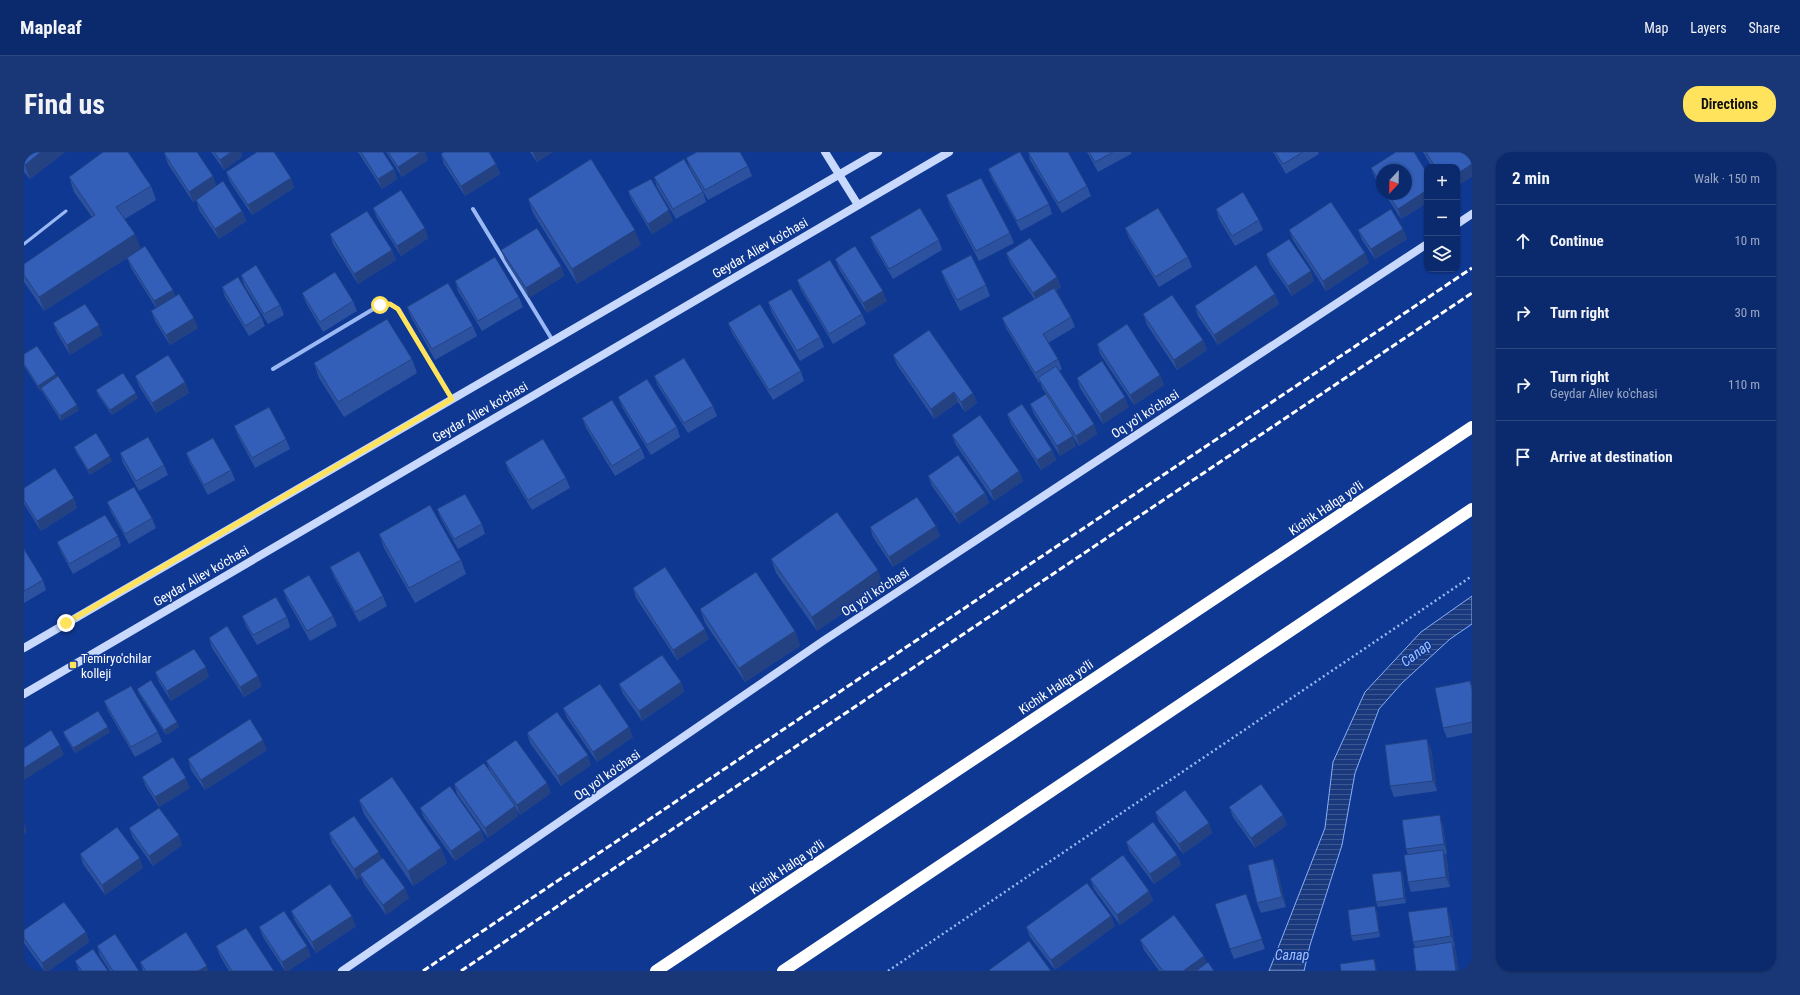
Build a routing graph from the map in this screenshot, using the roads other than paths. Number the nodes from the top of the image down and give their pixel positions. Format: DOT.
graph roads {
  1 [pos="825,152"];
  2 [pos="878,152"];
  3 [pos="949,152"];
  4 [pos="839,175"];
  5 [pos="858,204"];
  6 [pos="472,209"];
  7 [pos="66,211"];
  8 [pos="1472,214"];
  9 [pos="1460,222"];
  10 [pos="24,244"];
  11 [pos="1424,246"];
  12 [pos="552,341"];
  13 [pos="273,369"];
  14 [pos="452,399"];
  15 [pos="1472,427"];
  16 [pos="1472,509"];
  17 [pos="24,648"];
  18 [pos="24,694"];
  19 [pos="342,971"];
  20 [pos="656,971"];
  21 [pos="783,971"];
  1 -- 4 [label="main road"];
  2 -- 4 [label="main road, Geydar Aliev ko'chasi"];
  3 -- 5 [label="main road, Geydar Aliev ko'chasi"];
  4 -- 5 [label="main road"];
  4 -- 12 [label="main road, Geydar Aliev ko'chasi"];
  5 -- 18 [label="main road, Geydar Aliev ko'chasi"];
  6 -- 12 [label="street"];
  7 -- 10 [label="lane"];
  8 -- 9 [label="main road"];
  11 -- 19 [label="main road, Oq yo'l ko'chasi"];
  12 -- 14 [label="main road, Geydar Aliev ko'chasi"];
  13 -- 14 [label="street"];
  14 -- 17 [label="main road, Geydar Aliev ko'chasi"];
  15 -- 20 [label="highway, Kichik Halqa yo'li"];
  16 -- 21 [label="highway"];
}
